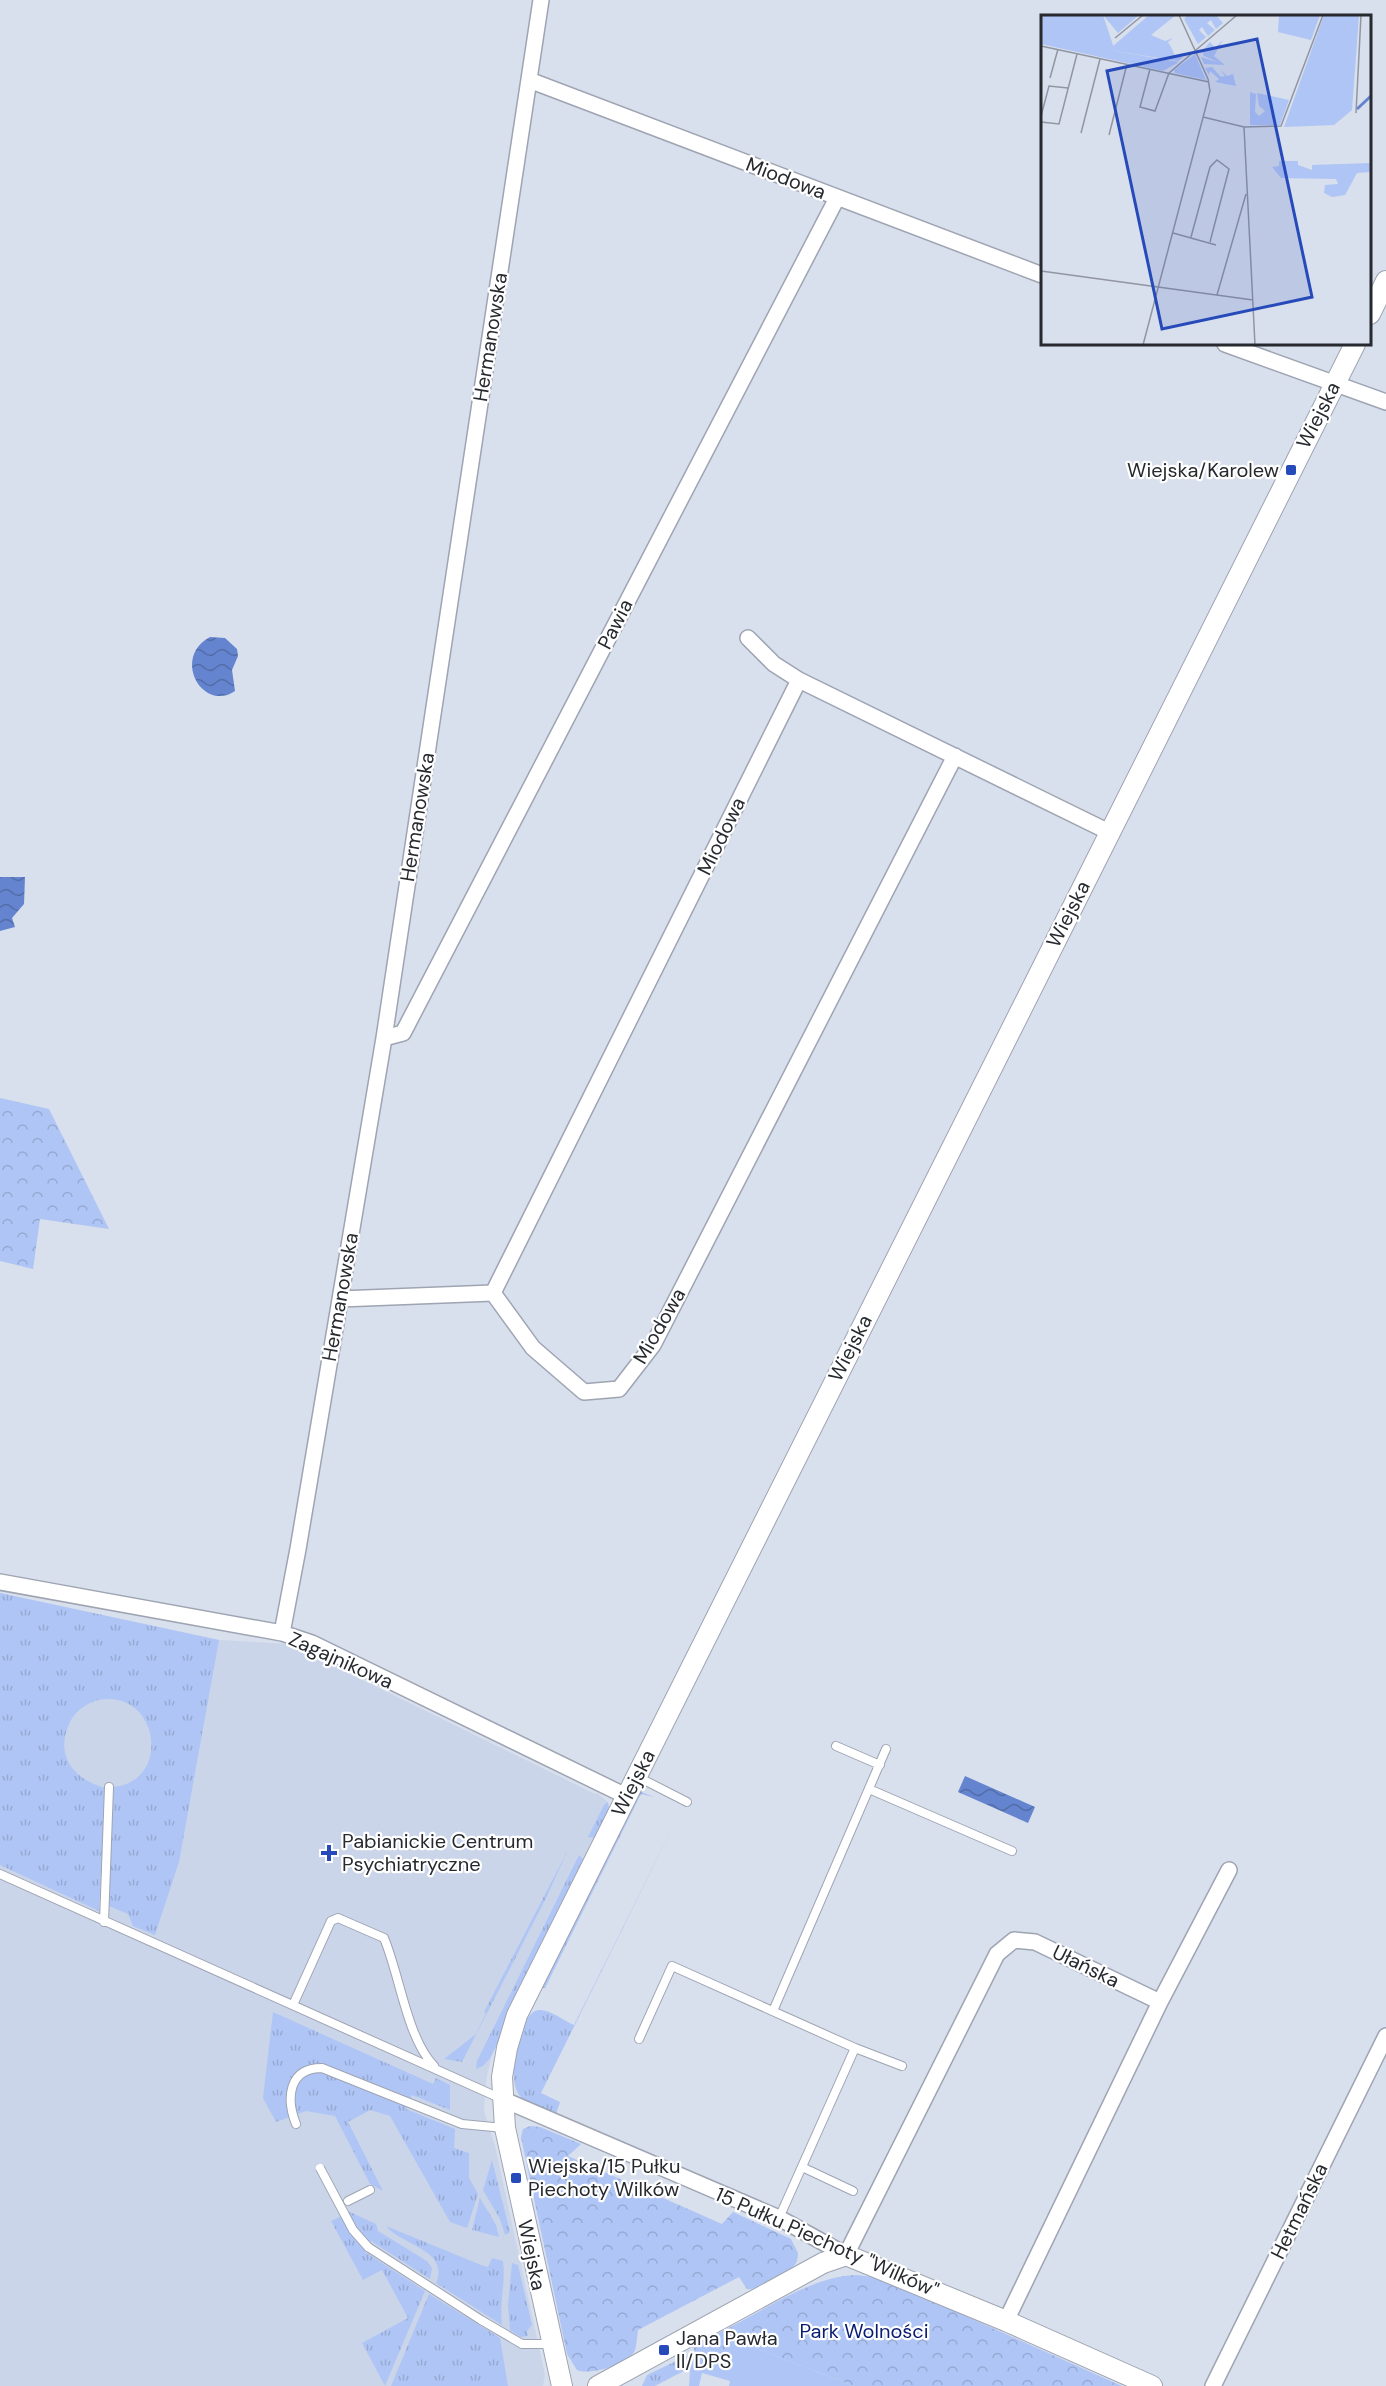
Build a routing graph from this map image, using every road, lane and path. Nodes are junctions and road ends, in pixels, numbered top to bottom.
1 (541, 0) edge
2 (529, 80) junction
3 (837, 198) junction
4 (1041, 275) edge
5 (1386, 281) edge
6 (1371, 312) edge
7 (1228, 345) edge
8 (1354, 345) edge
9 (1334, 384) junction
10 (1386, 402) edge
11 (748, 638) dead end
12 (799, 680) junction
13 (956, 756) junction
14 (1109, 832) junction
15 (384, 1038) junction
16 (493, 1293) junction
17 (340, 1299) junction
18 (0, 1582) edge
19 (282, 1633) junction
20 (836, 1746) dead end
21 (886, 1749) dead end
22 (879, 1764) junction
23 (636, 1776) junction
24 (109, 1787) dead end
25 (869, 1790) junction
26 (626, 1796) junction
27 (687, 1802) dead end
28 (1012, 1851) dead end
29 (1229, 1870) dead end
30 (0, 1874) edge
31 (104, 1922) junction
32 (1160, 2002) junction
33 (293, 2005) junction
34 (772, 2011) junction
35 (1386, 2037) edge
36 (639, 2039) dead end
37 (855, 2048) junction
38 (902, 2066) dead end
39 (438, 2069) junction
40 (502, 2099) junction
41 (296, 2124) dead end
42 (505, 2128) junction
43 (802, 2167) junction
44 (320, 2168) dead end
45 (370, 2190) dead end
46 (853, 2191) dead end
47 (348, 2201) dead end
48 (779, 2218) junction
49 (846, 2255) junction
50 (1006, 2321) junction
51 (552, 2344) junction
52 (562, 2386) edge
53 (598, 2386) edge
54 (1152, 2386) edge
55 (1213, 2386) edge

1 - 2 street, Hermanowska
2 - 3 street, Miodowa
2 - 15 street, Hermanowska
3 - 4 street, Miodowa
3 - 15 street, Pawia
5 - 6 street
7 - 9 street
8 - 9 street, Wiejska
9 - 10 street
9 - 14 street, Wiejska
11 - 12 street
12 - 13 street
12 - 16 street, Miodowa
13 - 14 street
13 - 16 street, Miodowa
14 - 23 street, Wiejska
15 - 17 street, Hermanowska
16 - 17 street
17 - 19 street, Hermanowska
18 - 19 street, Zagajnikowa
19 - 26 street, Zagajnikowa
20 - 22 lane
21 - 22 lane
22 - 25 lane
23 - 26 street, Wiejska
23 - 27 lane
24 - 31 lane
25 - 28 lane
25 - 34 lane
26 - 40 street, Wiejska
29 - 32 street
30 - 31 lane
31 - 33 lane
32 - 49 street, Ułańska
32 - 50 street
33 - 39 lane
33 - 39 lane
34 - 36 lane
34 - 37 lane
35 - 55 street, Hetmańska
37 - 38 lane
37 - 43 lane
39 - 40 lane
40 - 42 street, Wiejska
40 - 48 street, 15 Pułku Piechoty "Wilków"
41 - 42 lane
42 - 51 street, Wiejska
43 - 46 lane
43 - 48 lane
44 - 51 lane, bridge
45 - 47 lane
48 - 49 street, 15 Pułku Piechoty "Wilków"
49 - 50 street, 15 Pułku Piechoty "Wilków"
49 - 53 street
50 - 54 street, 15 Pułku Piechoty "Wilków"
51 - 52 street, Wiejska

